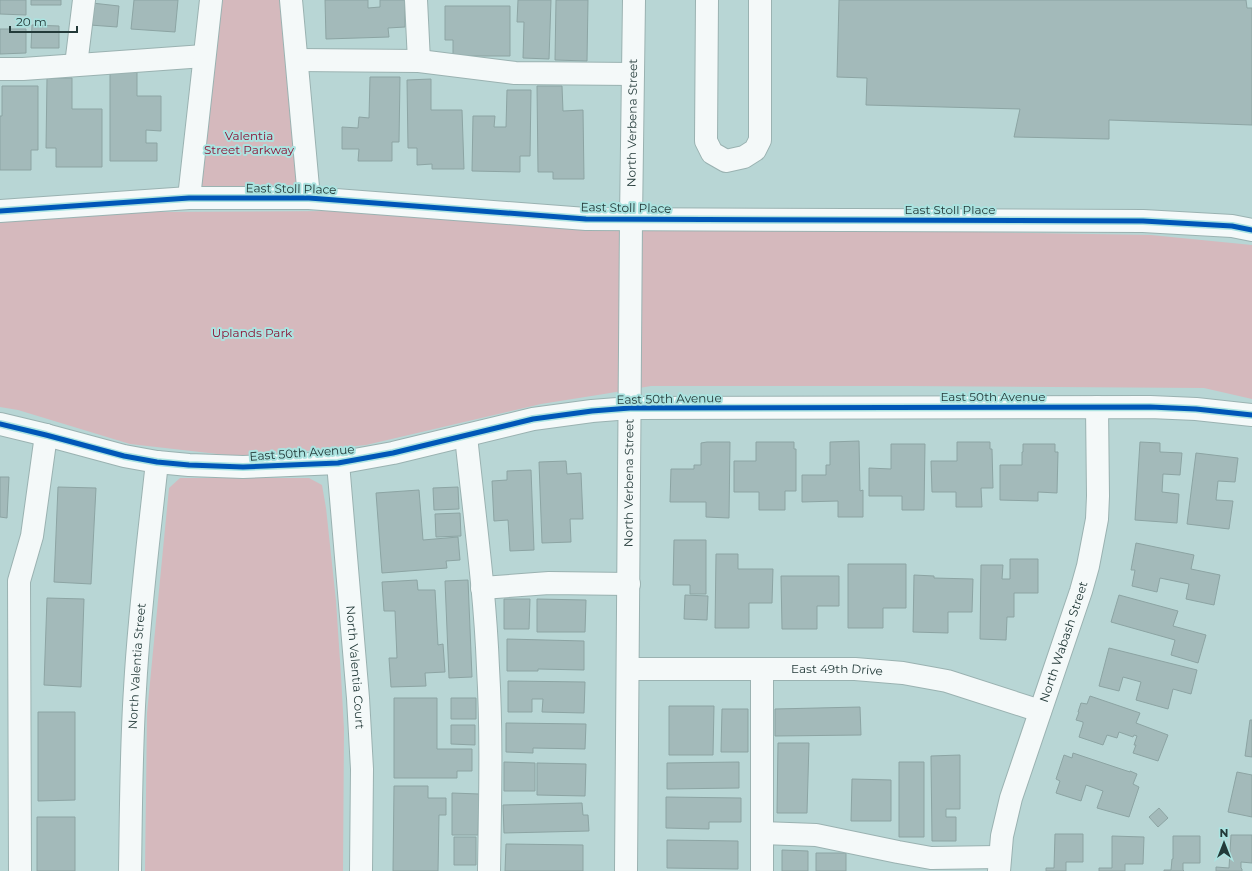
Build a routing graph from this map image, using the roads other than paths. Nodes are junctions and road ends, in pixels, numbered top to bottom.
1 (84, 0) edge
2 (211, 0) edge
3 (291, 0) edge
4 (416, 0) edge
5 (634, 0) edge
6 (707, 0) edge
7 (760, 0) edge
8 (204, 56) junction
9 (297, 60) junction
10 (418, 61) junction
11 (76, 66) junction
12 (0, 70) edge
13 (633, 74) junction
14 (188, 198) junction
15 (309, 198) junction
16 (0, 211) edge
17 (631, 219) junction
18 (1252, 230) edge
19 (1097, 407) junction
20 (630, 408) junction
21 (1252, 415) edge
22 (0, 424) edge
23 (46, 435) junction
24 (466, 436) junction
25 (157, 462) junction
26 (338, 463) junction
27 (10, 581) edge
28 (628, 584) junction
29 (482, 588) junction
30 (628, 669) junction
31 (762, 669) junction
32 (1040, 711) junction
33 (762, 833) junction
34 (999, 864) edge
35 (20, 871) edge
36 (130, 871) edge
37 (361, 871) edge
38 (489, 871) edge
39 (626, 871) edge
40 (762, 871) edge

1 - 11 street
2 - 8 street
3 - 9 street
4 - 10 street
5 - 13 street, North Verbena Street
6 - 7 street
8 - 11 street
8 - 14 street
9 - 10 street
9 - 15 street
10 - 13 street
11 - 12 street
13 - 17 street, North Verbena Street
14 - 15 street, East Stoll Place
14 - 16 street, East Stoll Place
15 - 17 street, East Stoll Place
17 - 18 street, East Stoll Place
17 - 20 street, North Verbena Street
19 - 20 street, East 50th Avenue
19 - 21 street, East 50th Avenue
19 - 32 street, North Wabash Street
20 - 24 street, East 50th Avenue
20 - 28 street, North Verbena Street
22 - 23 street, East 50th Avenue
23 - 25 street, East 50th Avenue
23 - 27 street
24 - 26 street, East 50th Avenue
24 - 29 street
25 - 26 street, East 50th Avenue
25 - 36 street, North Valentia Street
26 - 37 street, North Valentia Court
27 - 35 street
28 - 29 street
28 - 30 street, North Verbena Street
29 - 38 street
30 - 31 street, East 49th Drive
30 - 39 street, North Verbena Street
31 - 32 street, East 49th Drive
31 - 33 street
32 - 34 street, North Wabash Street
33 - 34 street
33 - 40 street

